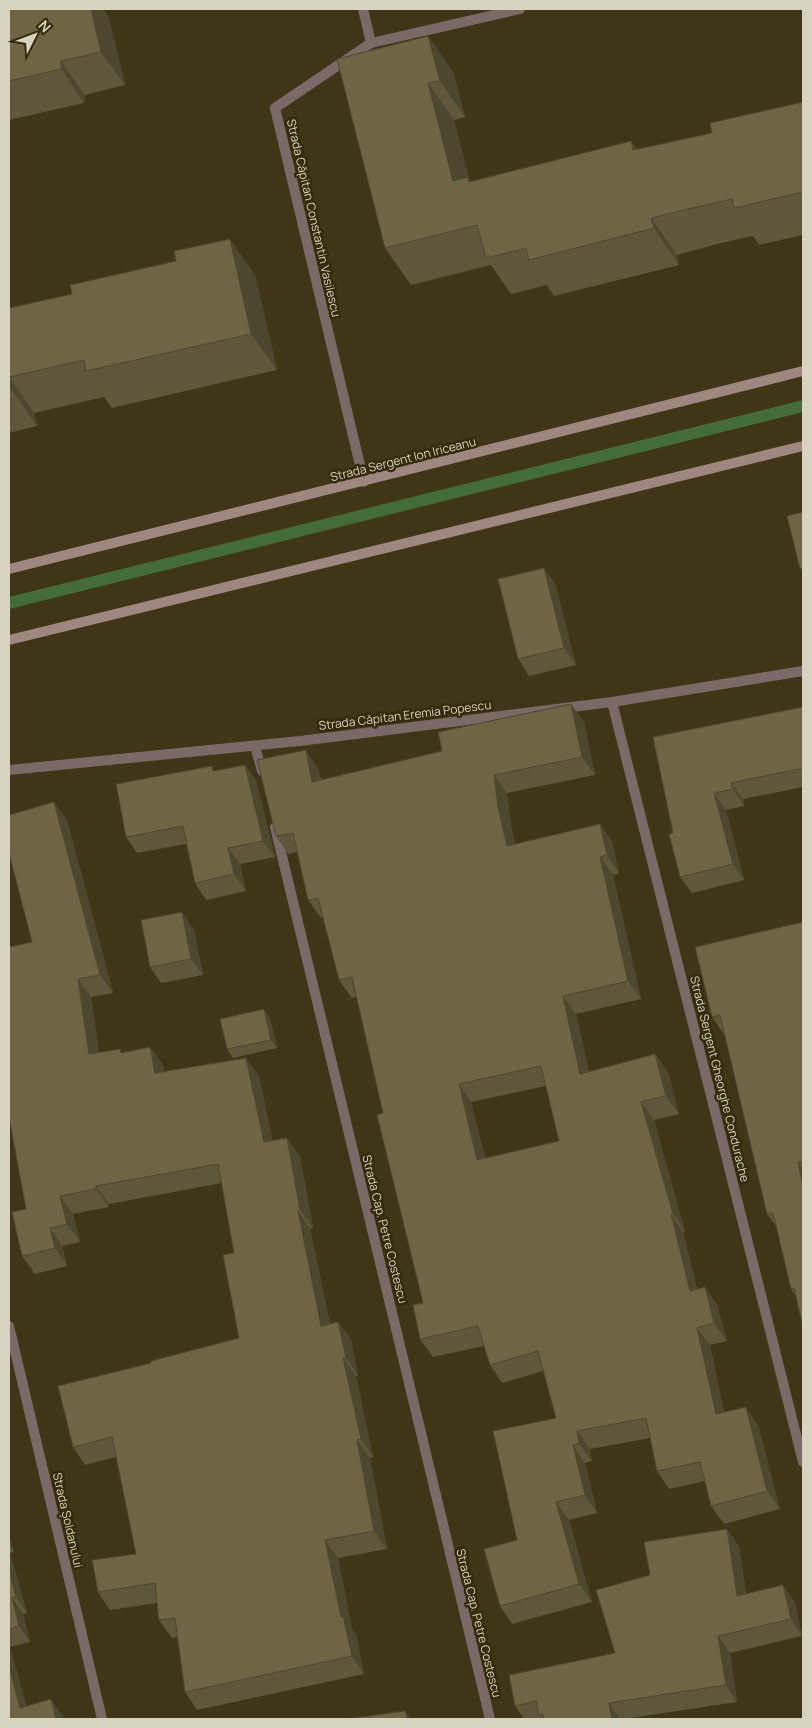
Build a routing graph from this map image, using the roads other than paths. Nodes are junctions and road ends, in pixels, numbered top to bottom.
1 (363, 9) edge
2 (520, 9) edge
3 (371, 44) junction
4 (803, 371) edge
5 (803, 446) edge
6 (364, 482) junction
7 (9, 569) edge
8 (9, 640) edge
9 (803, 671) edge
10 (612, 702) junction
11 (256, 746) junction
12 (9, 770) edge
13 (264, 779) edge
14 (273, 818) edge
15 (9, 1326) edge
16 (803, 1462) edge
17 (102, 1719) edge
18 (490, 1719) edge

1 - 3 street
2 - 3 street
3 - 6 street, Strada Căpitan Constantin Vasilescu
4 - 6 main road, Strada Sergent Ion Iriceanu
5 - 8 main road
6 - 7 main road, Strada Sergent Ion Iriceanu
9 - 10 street, Strada Căpitan Eremia Popescu
10 - 11 street, Strada Căpitan Eremia Popescu
10 - 16 street, Strada Sergent Gheorghe Condurache
11 - 12 street, Strada Căpitan Eremia Popescu
11 - 13 street
14 - 18 street, Strada Cap. Petre Costescu
15 - 17 street, Strada Șoldanului

